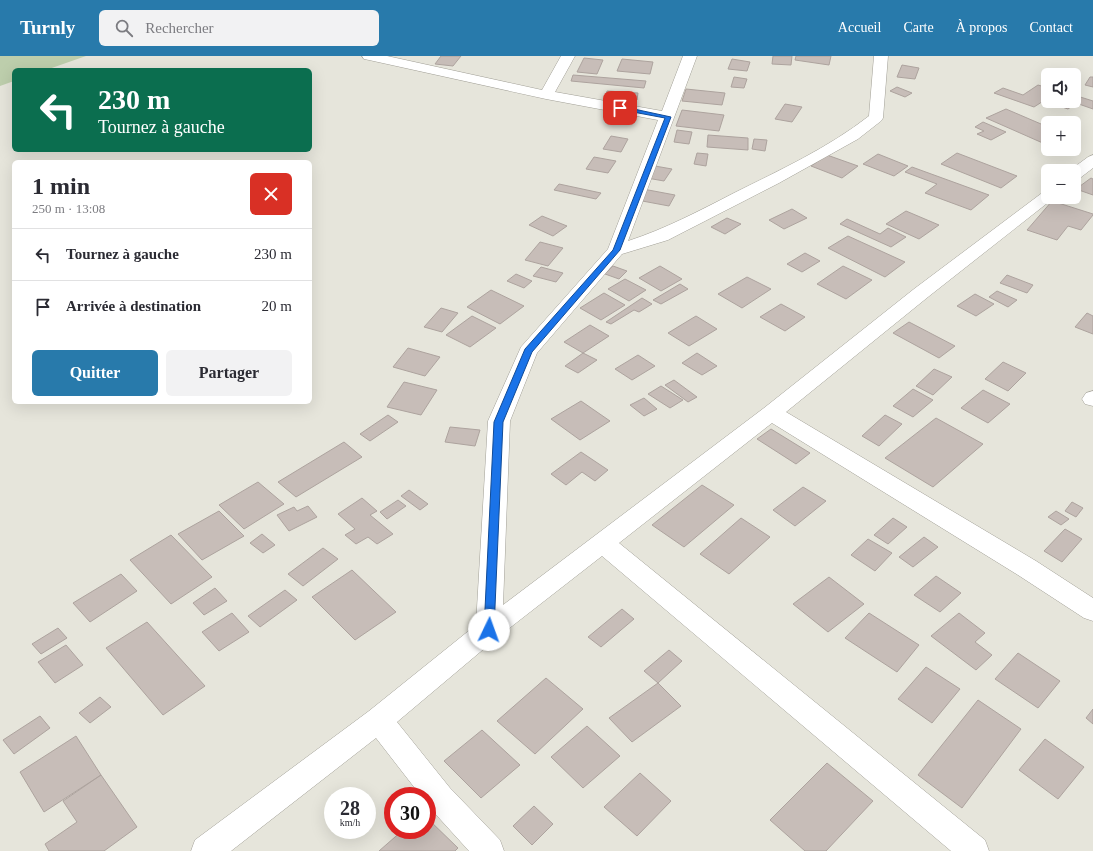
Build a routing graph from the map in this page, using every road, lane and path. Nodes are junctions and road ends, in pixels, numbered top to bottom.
1 (369, 56) edge
2 (568, 56) edge
3 (690, 56) edge
4 (881, 56) edge
5 (546, 95) junction
6 (668, 117) junction
7 (1093, 160) edge
8 (1081, 169) edge
9 (1041, 201) edge
10 (616, 250) junction
11 (771, 413) junction
12 (602, 543) junction
13 (1093, 611) edge
14 (489, 630) junction
15 (379, 720) junction
16 (206, 851) edge
17 (489, 851) edge
18 (974, 851) edge

1 - 5 street
2 - 5 street
3 - 6 street
4 - 10 street
5 - 6 street
6 - 10 street
7 - 8 street
9 - 11 street
10 - 14 street
11 - 12 street
11 - 13 street
12 - 14 street
12 - 18 street
14 - 15 street
15 - 16 street
15 - 17 street

